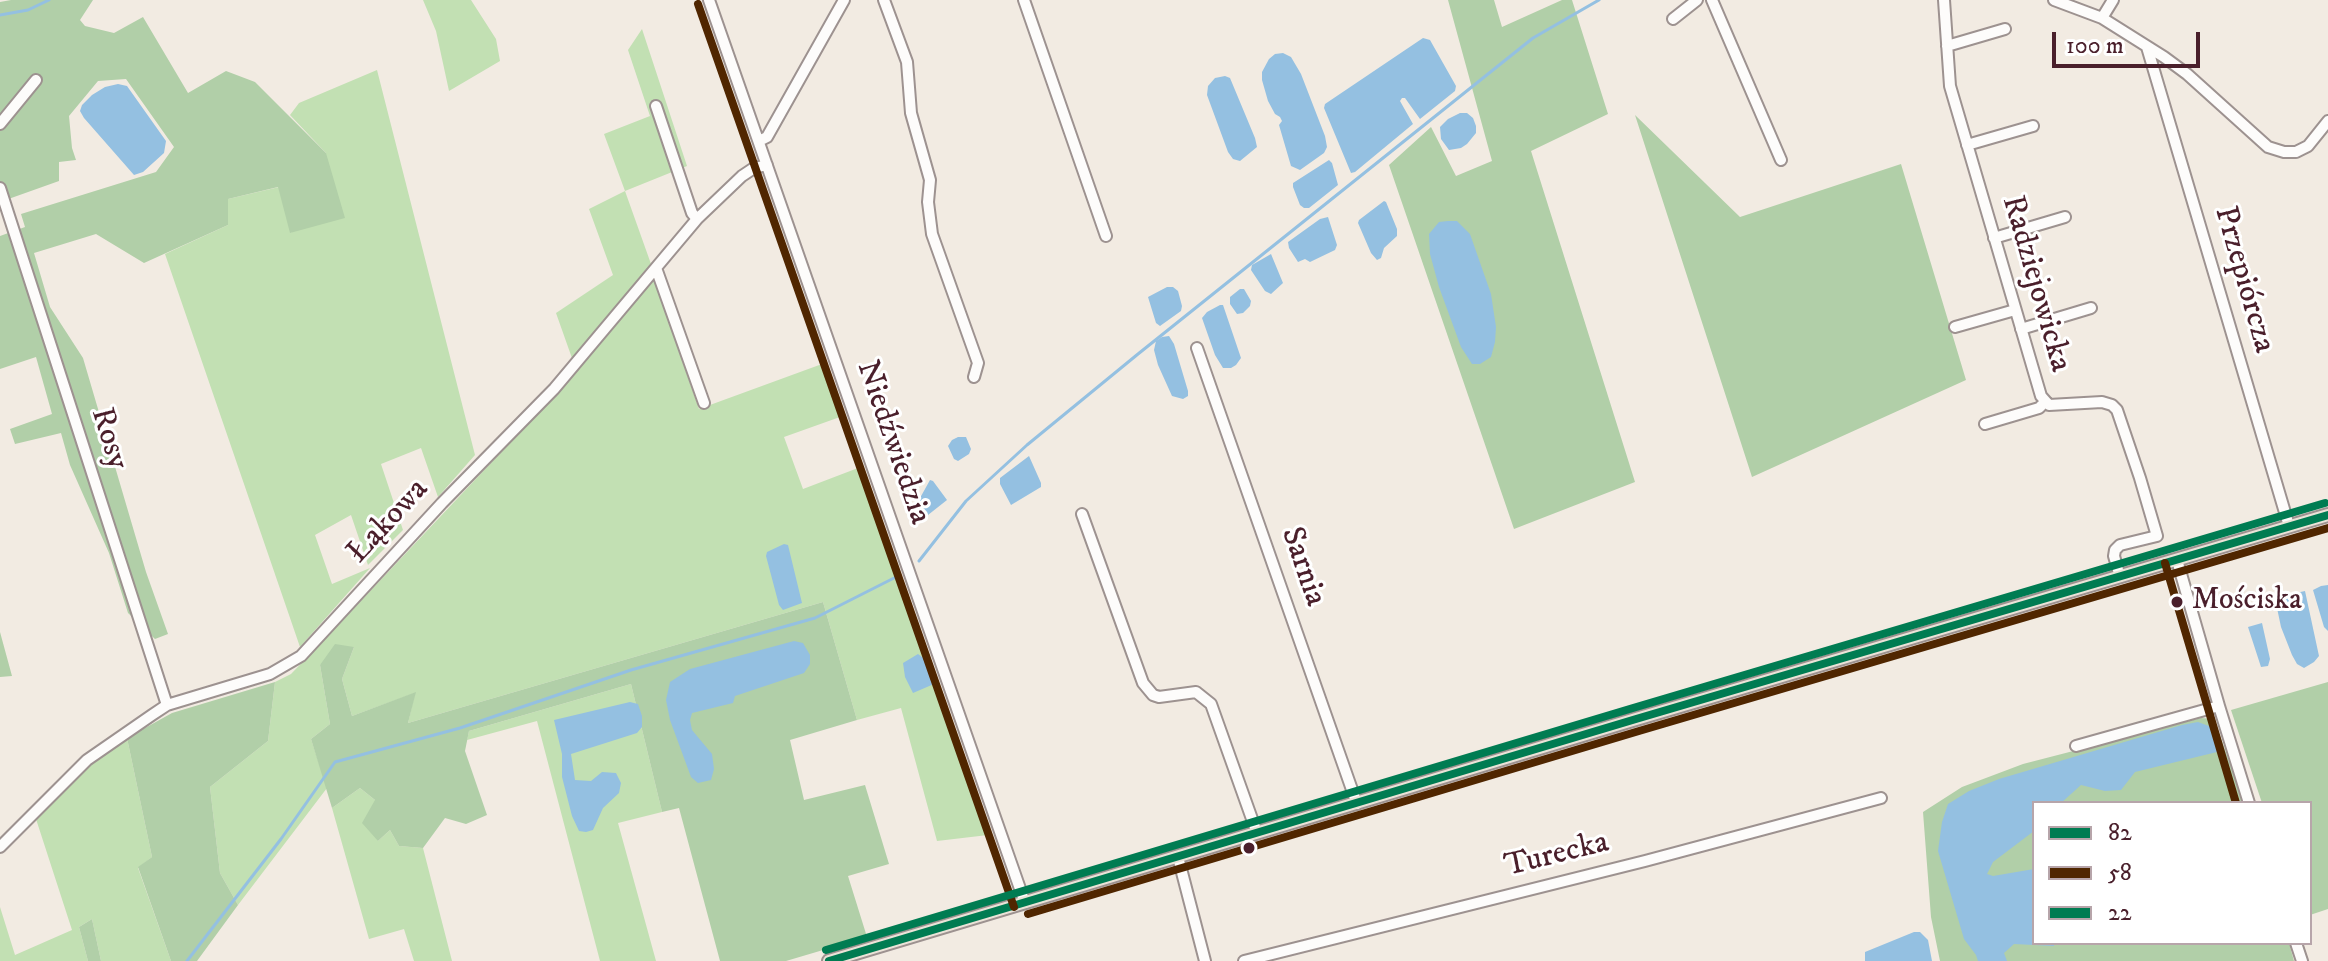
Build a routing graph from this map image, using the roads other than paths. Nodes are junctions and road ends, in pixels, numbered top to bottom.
1 (709, 0) edge
2 (844, 0) edge
3 (884, 0) edge
4 (1024, 0) edge
5 (1697, 0) edge
6 (1712, 0) edge
7 (1944, 0) edge
8 (2054, 0) edge
9 (2113, 0) edge
10 (2102, 18) junction
11 (1673, 19) dead end
12 (2005, 29) dead end
13 (1947, 46) junction
14 (2147, 47) junction
15 (36, 80) dead end
16 (656, 106) dead end
17 (2328, 121) edge
18 (0, 124) edge
19 (2033, 126) dead end
20 (759, 141) junction
21 (1967, 145) junction
22 (1781, 160) dead end
23 (767, 165) junction
24 (0, 188) edge
25 (2065, 217) dead end
26 (697, 219) junction
27 (1106, 236) dead end
28 (1994, 238) junction
29 (656, 268) junction
30 (2091, 308) dead end
31 (2015, 310) junction
32 (1955, 327) dead end
33 (2021, 329) junction
34 (1197, 348) dead end
35 (974, 377) dead end
36 (2045, 402) junction
37 (704, 403) dead end
38 (1985, 424) dead end
39 (1082, 514) dead end
40 (2328, 515) edge
41 (2289, 526) junction
42 (2177, 560) junction
43 (2120, 577) junction
44 (167, 705) junction
45 (2219, 706) junction
46 (2076, 746) dead end
47 (1881, 798) dead end
48 (2248, 801) edge
49 (1357, 804) junction
50 (1257, 833) junction
51 (0, 847) edge
52 (1178, 857) junction
53 (1025, 903) junction
54 (829, 961) edge
55 (1205, 961) edge
56 (1244, 961) edge

1 - 20 street, Niedźwiedzia
2 - 20 street
3 - 35 street
4 - 27 street
5 - 11 street
6 - 22 street
7 - 13 street, Radziejowicka
8 - 10 street
9 - 10 street
10 - 14 street
12 - 13 street
13 - 21 street, Radziejowicka
14 - 17 street
14 - 41 street, Przepiórcza
15 - 18 street
16 - 26 street
19 - 21 street
20 - 23 street, Niedźwiedzia
21 - 28 street, Radziejowicka
23 - 26 street, Łąkowa
23 - 53 street, Niedźwiedzia
24 - 44 street, Rosy
25 - 28 street
26 - 29 street, Łąkowa
28 - 31 street, Radziejowicka
29 - 37 street
29 - 44 street, Łąkowa
30 - 33 street
31 - 32 street
31 - 33 street, Radziejowicka
33 - 36 street, Radziejowicka
34 - 49 street, Sarnia
36 - 38 street
36 - 43 street, Radziejowicka
39 - 50 street
40 - 41 main road
41 - 42 main road
42 - 43 main road
42 - 45 street
43 - 49 main road
44 - 51 street, Łąkowa
45 - 46 street
45 - 48 street
47 - 56 street, Turecka
49 - 50 main road
50 - 52 main road
52 - 53 main road
52 - 55 street
53 - 54 main road

